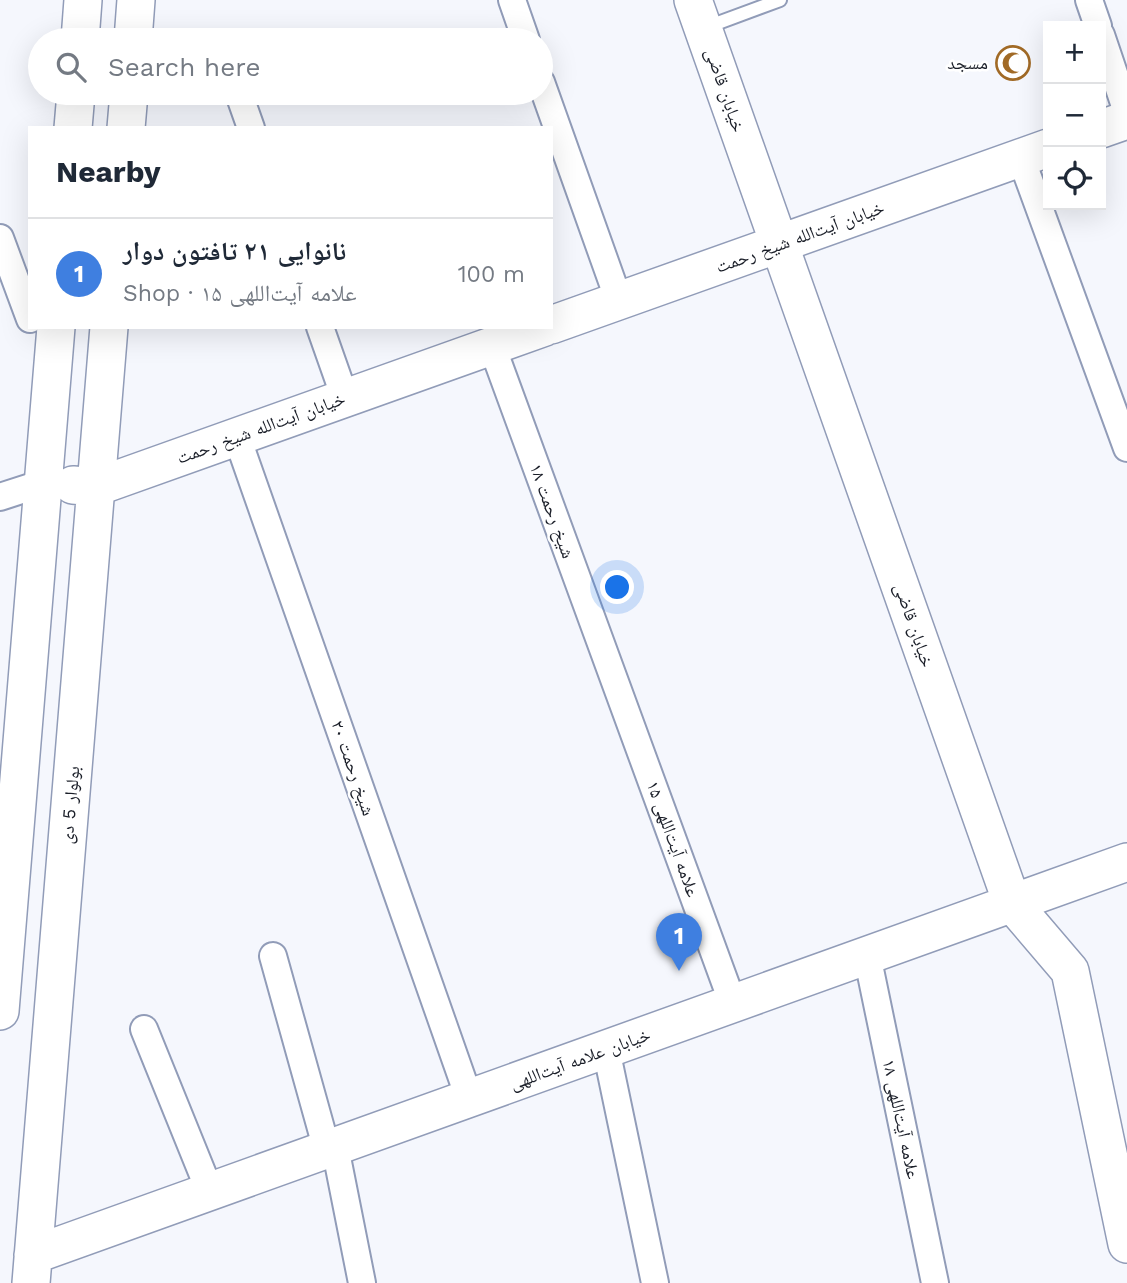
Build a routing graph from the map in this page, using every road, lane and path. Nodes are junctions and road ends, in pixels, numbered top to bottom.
1 (83, 0) edge
2 (136, 0) edge
3 (512, 0) edge
4 (780, 0) edge
5 (1089, 0) edge
6 (698, 14) edge
7 (1096, 21) edge
8 (81, 28) edge
9 (134, 28) edge
10 (522, 28) edge
11 (1106, 50) edge
12 (75, 105) edge
13 (128, 105) edge
14 (243, 105) edge
15 (549, 105) edge
16 (1127, 113) edge
17 (1127, 120) edge
18 (73, 126) edge
19 (126, 126) edge
20 (250, 126) edge
21 (1106, 127) edge
22 (1035, 153) edge
23 (0, 238) edge
24 (779, 244) junction
25 (619, 301) junction
26 (28, 314) edge
27 (553, 324) edge
28 (34, 329) edge
29 (56, 329) edge
30 (109, 329) edge
31 (321, 329) edge
32 (539, 329) edge
33 (492, 346) junction
34 (52, 380) junction
35 (345, 398) junction
36 (237, 437) junction
37 (1127, 448) edge
38 (43, 483) junction
39 (96, 487) junction
40 (0, 497) edge
41 (612, 675) joint
42 (1127, 862) edge
43 (1012, 903) junction
44 (867, 955) junction
45 (273, 956) dead end
46 (733, 1004) junction
47 (0, 1011) edge
48 (144, 1029) dead end
49 (606, 1049) junction
50 (469, 1098) junction
51 (331, 1148) junction
52 (210, 1192) junction
53 (1127, 1244) edge
54 (32, 1269) edge
55 (362, 1283) edge
56 (655, 1283) edge
57 (936, 1283) edge

1 - 8 street
2 - 9 street
3 - 10 street
4 - 6 lane
5 - 7 street
6 - 24 street, خیابان قاضی
11 - 16 street
12 - 18 street
13 - 19 street
14 - 20 street
15 - 25 street
17 - 21 street
22 - 24 street, خیابان آیت‌الله شیخ رحمت
22 - 37 street
23 - 26 street
24 - 25 street, خیابان آیت‌الله شیخ رحمت
24 - 43 street, خیابان قاضی
25 - 27 street, خیابان آیت‌الله شیخ رحمت
28 - 34 street
29 - 34 street
30 - 39 street, بولوار 5 دی
31 - 35 street
32 - 33 street, خیابان آیت‌الله شیخ رحمت
33 - 35 street, خیابان آیت‌الله شیخ رحمت
33 - 41 street, شیخ رحمت ۱۸
34 - 38 street
35 - 36 street, خیابان آیت‌الله شیخ رحمت
36 - 39 street, خیابان آیت‌الله شیخ رحمت
36 - 50 street, شیخ رحمت ۲۰
38 - 39 street
38 - 40 street
38 - 47 street
39 - 54 street, بولوار 5 دی
41 - 46 street, علامه آیت‌اللهی ۱۵
42 - 43 street, خیابان علامه آیت‌اللهی
43 - 44 street, خیابان علامه آیت‌اللهی
43 - 53 street, خیابان قاضی
44 - 46 street, خیابان علامه آیت‌اللهی
44 - 57 street, علامه آیت‌اللهی ۱۸
45 - 51 street
46 - 49 street, خیابان علامه آیت‌اللهی
48 - 52 street
49 - 50 street, خیابان علامه آیت‌اللهی
49 - 56 street
50 - 51 street, خیابان علامه آیت‌اللهی
51 - 52 street, خیابان علامه آیت‌اللهی
51 - 55 street
52 - 54 street, خیابان علامه آیت‌اللهی

